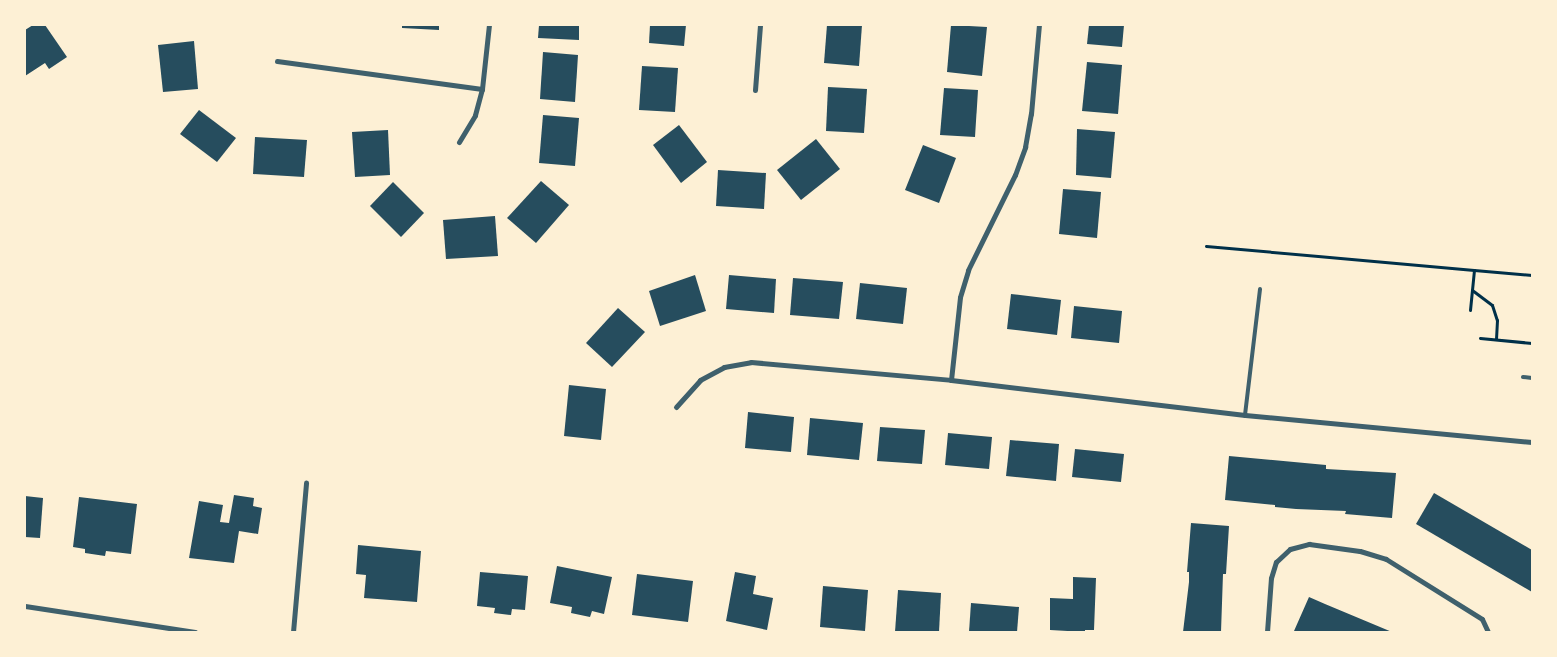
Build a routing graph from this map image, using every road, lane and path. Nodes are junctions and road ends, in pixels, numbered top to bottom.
1 (489, 25) edge
2 (760, 25) edge
3 (1039, 25) edge
4 (277, 61) dead end
5 (482, 89) junction
6 (755, 90) dead end
7 (459, 142) dead end
8 (1206, 246) dead end
9 (1474, 270) junction
10 (1532, 275) edge
11 (1260, 289) dead end
12 (1472, 290) junction
13 (1470, 310) dead end
14 (1480, 338) dead end
15 (1496, 340) junction
16 (1532, 343) edge
17 (1523, 378) dead end
18 (1532, 378) edge
19 (951, 380) junction
20 (676, 407) dead end
21 (1245, 415) junction
22 (1532, 442) edge
23 (306, 482) dead end
24 (25, 606) edge
25 (195, 632) edge
26 (293, 632) edge
27 (1267, 632) edge
28 (1488, 632) edge

1 - 5 street
2 - 6 street
3 - 19 street
4 - 5 street
5 - 7 street
8 - 9 path
9 - 10 path
9 - 12 path
11 - 21 lane
12 - 13 path
12 - 15 path
14 - 15 path
15 - 16 path
17 - 18 lane
19 - 20 street
19 - 21 street
21 - 22 street
23 - 26 street
24 - 25 street
27 - 28 street

